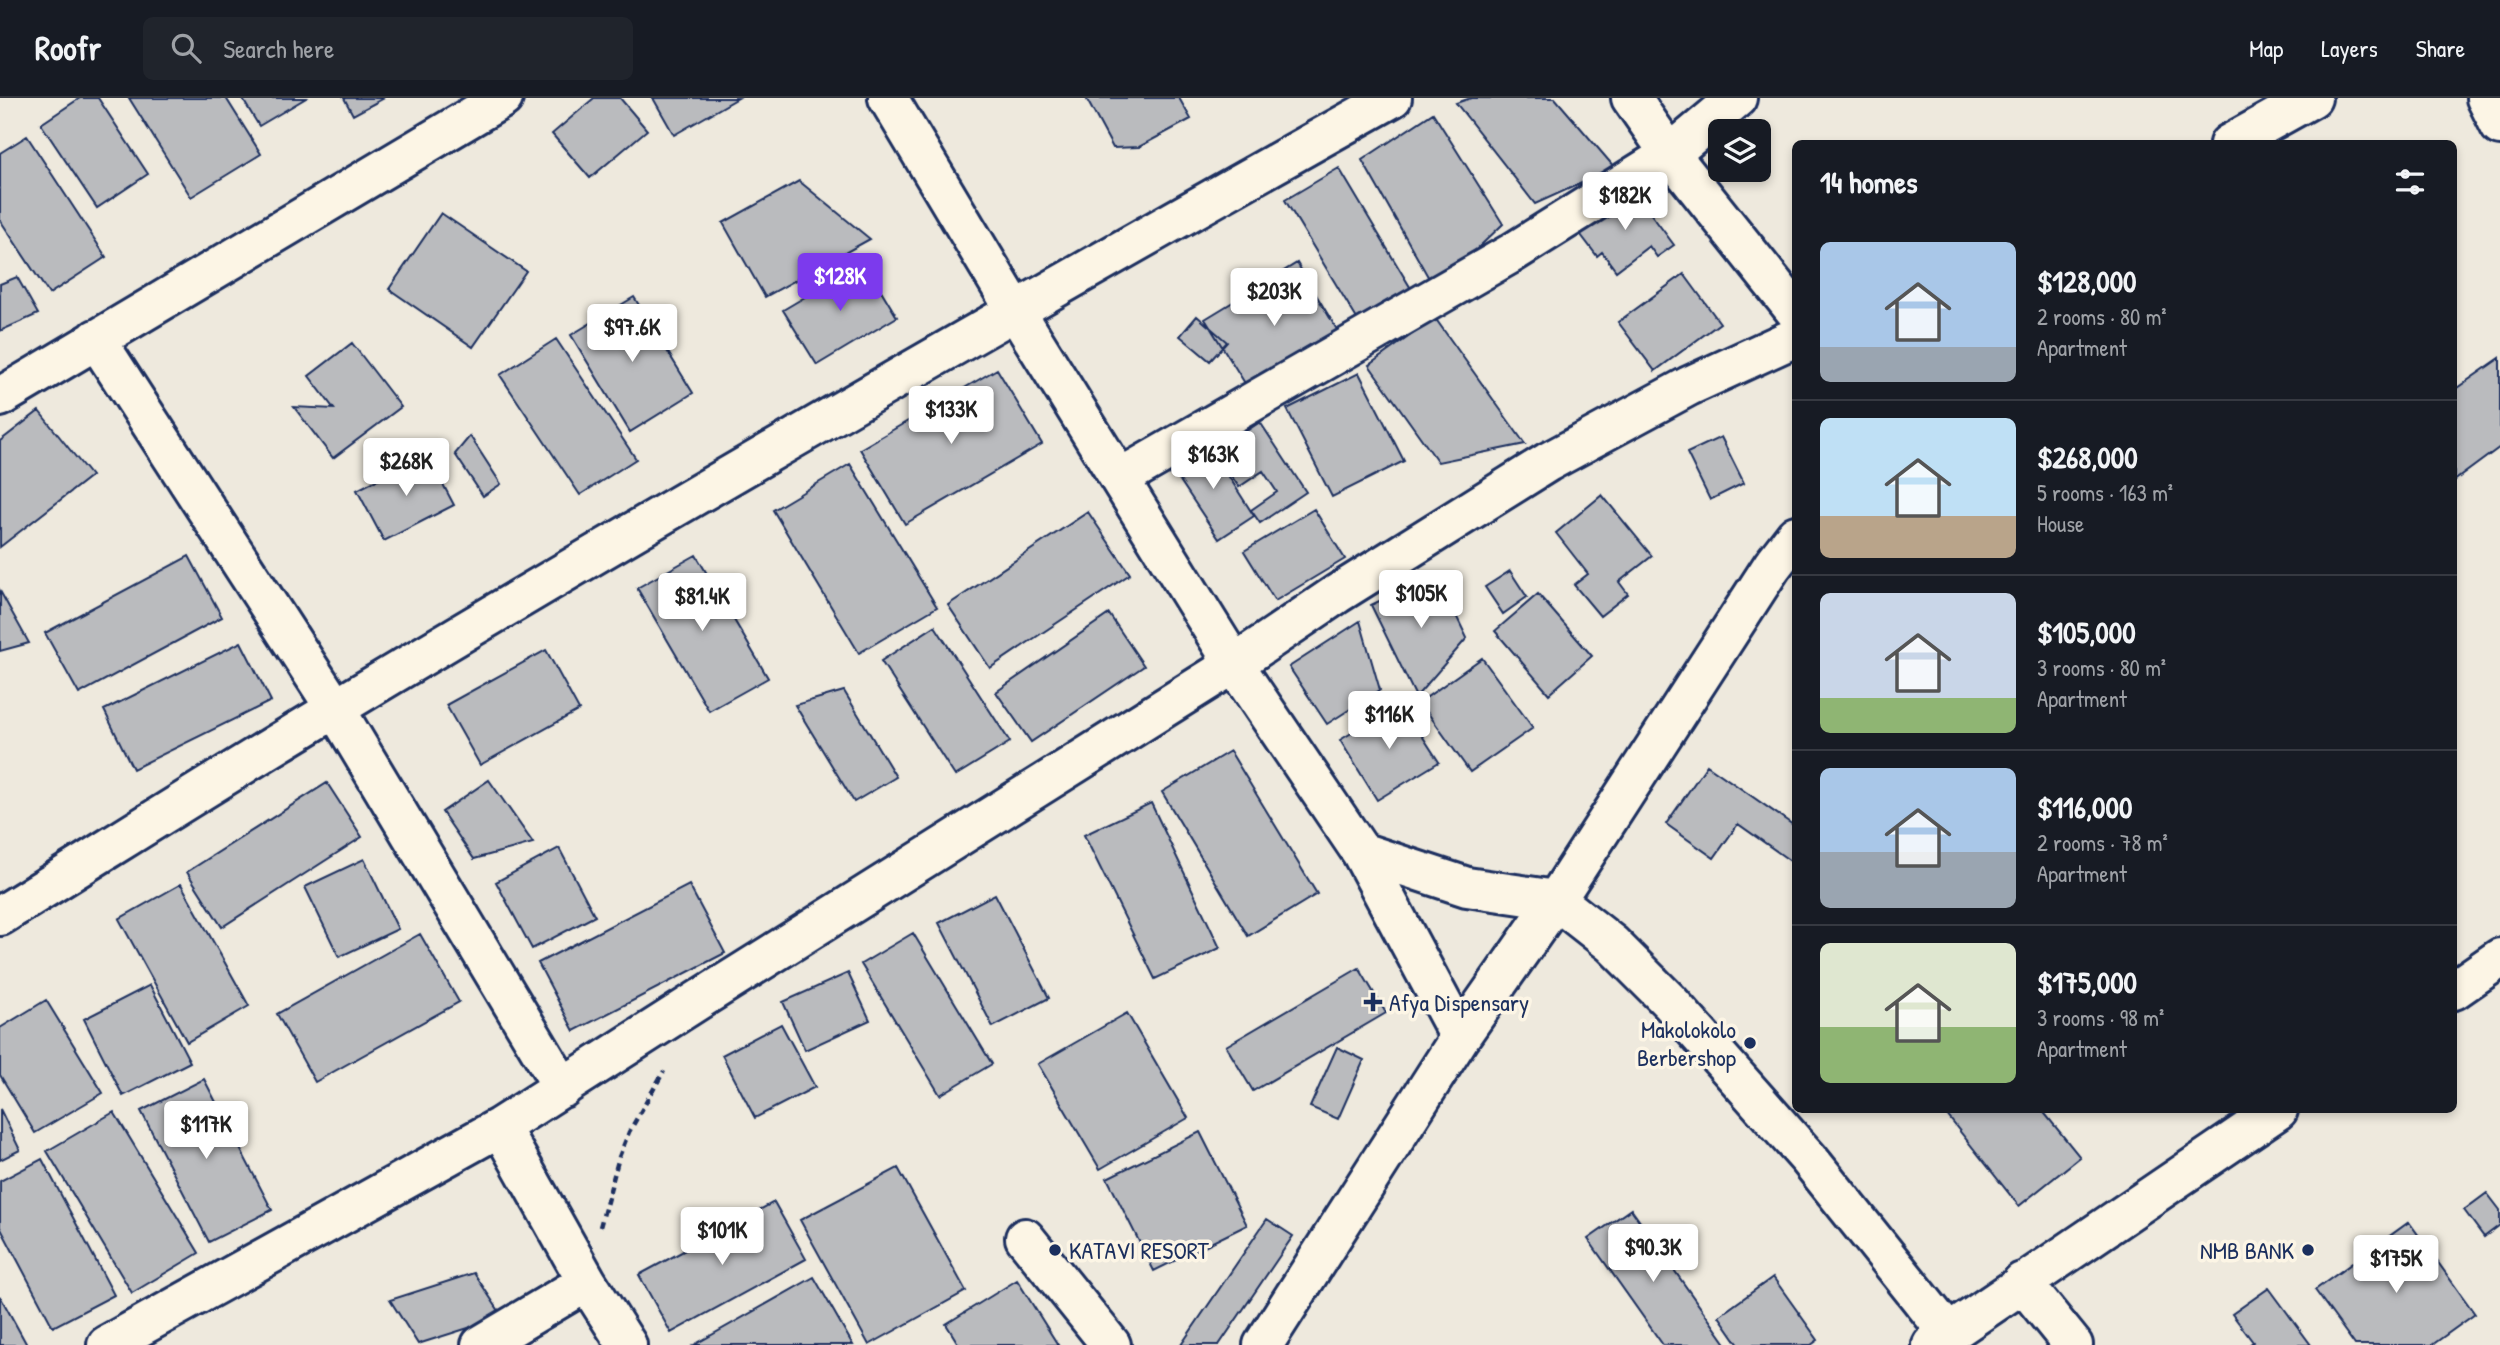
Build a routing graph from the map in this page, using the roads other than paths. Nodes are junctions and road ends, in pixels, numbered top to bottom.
1 (503, 98) edge
2 (888, 98) edge
3 (1392, 98) edge
4 (1631, 98) edge
5 (1737, 98) edge
6 (2312, 98) edge
7 (2486, 98) edge
8 (2500, 125) edge
9 (2236, 140) edge
10 (1670, 154) junction
11 (1792, 307) edge
12 (1014, 310) junction
13 (96, 339) junction
14 (1792, 339) edge
15 (0, 397) edge
16 (1120, 478) junction
17 (1792, 540) edge
18 (1234, 664) junction
19 (335, 708) junction
20 (1361, 852) junction
21 (1556, 900) junction
22 (0, 916) edge
23 (2500, 958) edge
24 (2457, 988) edge
25 (1460, 1037) junction
26 (563, 1088) junction
27 (2274, 1113) edge
28 (500, 1127) junction
29 (1025, 1238) dead end
30 (587, 1282) junction
31 (2022, 1283) junction
32 (1940, 1339) edge
33 (107, 1345) edge
34 (481, 1345) edge
35 (627, 1345) edge
36 (1111, 1345) edge
37 (1264, 1345) edge
38 (2073, 1345) edge

1 - 13 street
2 - 12 street
3 - 12 street
4 - 10 street
5 - 10 street
6 - 9 street
7 - 8 street
10 - 11 street
10 - 16 street
12 - 16 street
12 - 19 street
13 - 15 street
13 - 19 street
14 - 18 street
16 - 18 street
17 - 21 street
18 - 20 street
18 - 26 street
19 - 22 street
19 - 26 street
20 - 21 street
20 - 25 street
21 - 25 street
21 - 32 street
23 - 24 street
25 - 37 street
26 - 28 street
27 - 31 street
28 - 30 street
28 - 33 street
29 - 36 street
30 - 34 street
30 - 35 street
31 - 32 street
31 - 38 street

